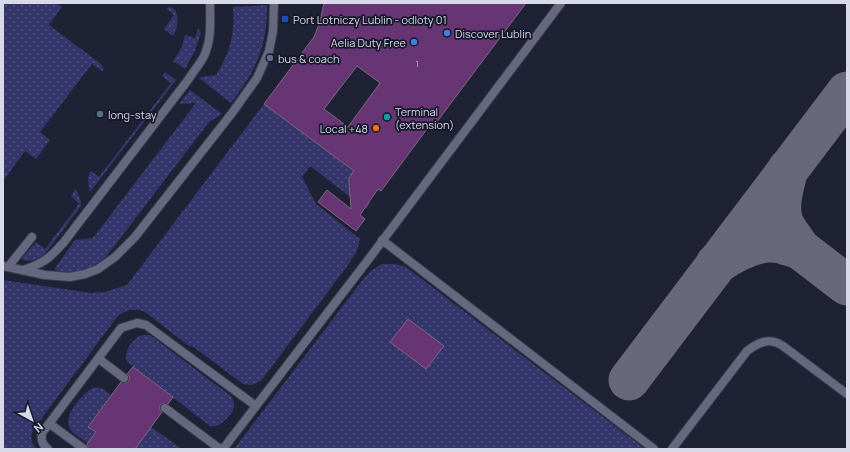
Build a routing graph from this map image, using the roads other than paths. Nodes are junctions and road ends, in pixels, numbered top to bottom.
1 (210, 3) edge
2 (274, 3) edge
3 (561, 3) edge
4 (32, 236) dead end
5 (382, 240) junction
6 (6, 266) edge
7 (23, 270) junction
8 (99, 359) junction
9 (124, 378) dead end
10 (847, 394) edge
11 (256, 406) junction
12 (165, 408) dead end
13 (50, 424) junction
14 (48, 449) edge
15 (84, 449) edge
16 (220, 449) edge
17 (223, 449) edge
18 (654, 449) edge
19 (672, 449) edge

1 - 7 lane
2 - 7 lane
3 - 5 lane
4 - 6 lane
5 - 11 lane
5 - 18 lane
6 - 7 lane
8 - 9 lane
8 - 11 lane
8 - 13 lane
10 - 19 lane
11 - 17 lane
12 - 16 lane
13 - 14 lane
13 - 15 lane

